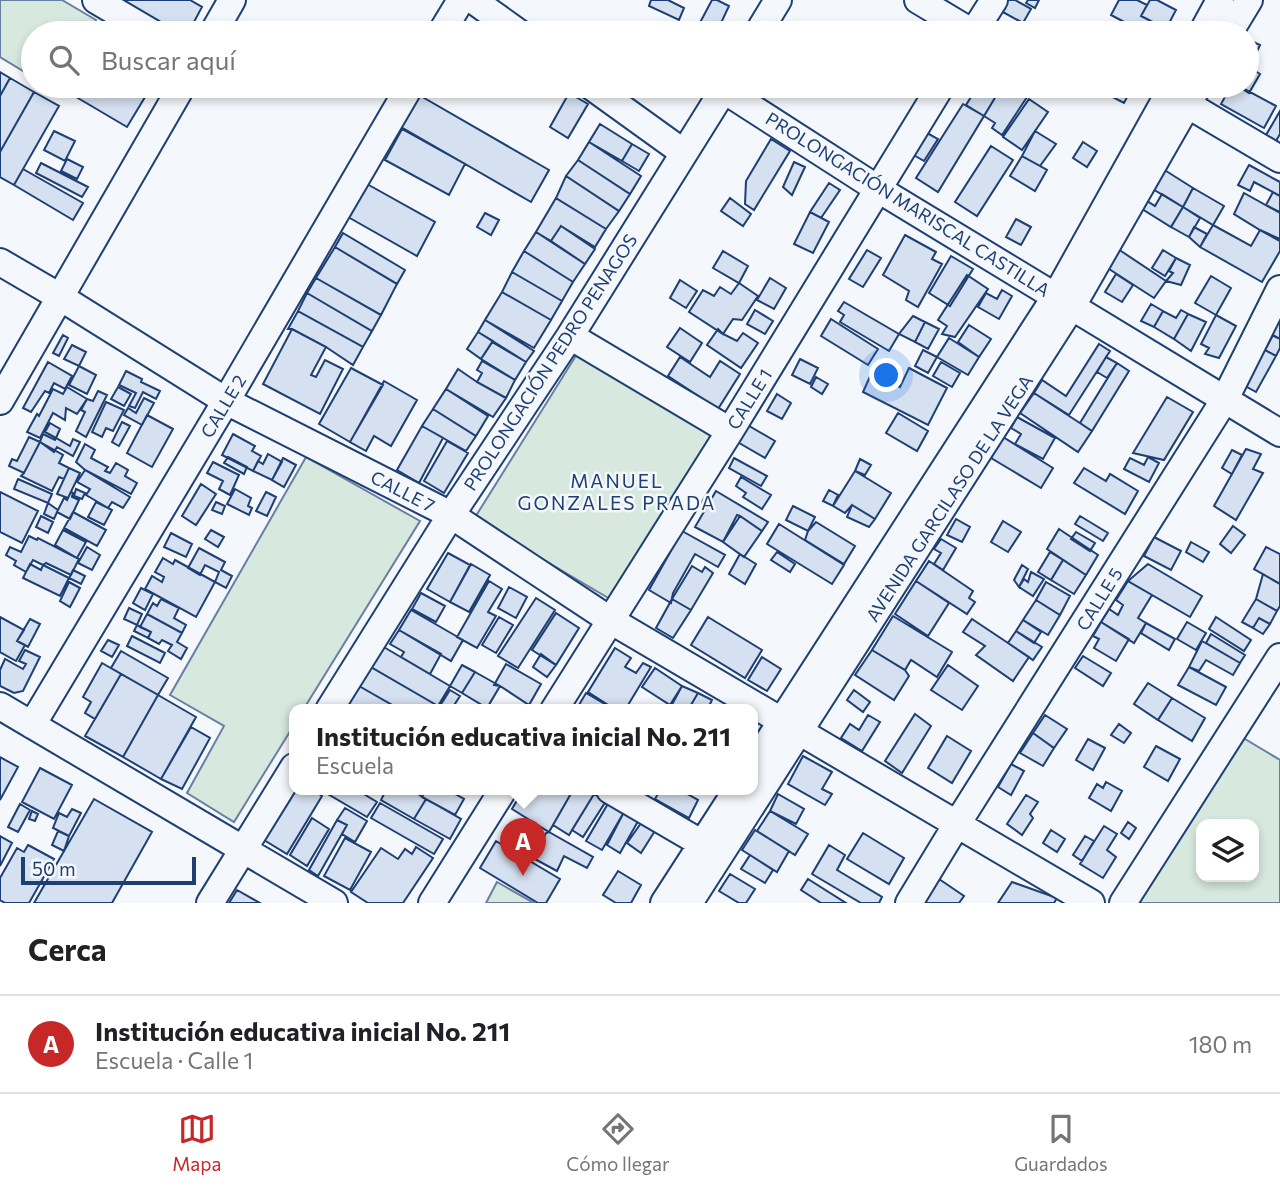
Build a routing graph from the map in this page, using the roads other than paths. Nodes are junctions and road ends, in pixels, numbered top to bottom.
1 (96, 0) edge
2 (232, 0) edge
3 (461, 0) edge
4 (473, 0) edge
5 (778, 0) edge
6 (918, 0) edge
7 (994, 0) edge
8 (1220, 0) edge
9 (1248, 0) edge
10 (132, 21) edge
11 (220, 21) edge
12 (448, 21) edge
13 (502, 21) edge
14 (765, 21) edge
15 (953, 21) edge
16 (981, 21) edge
17 (1209, 21) edge
18 (1236, 21) edge
19 (175, 98) edge
20 (403, 98) edge
21 (608, 98) edge
22 (719, 98) edge
23 (740, 98) edge
24 (934, 98) edge
25 (1178, 98) edge
26 (1190, 98) edge
27 (684, 153) junction
28 (1280, 159) edge
29 (878, 189) junction
30 (0, 262) edge
31 (1280, 289) edge
32 (60, 297) junction
33 (1064, 301) junction
34 (570, 336) junction
35 (1225, 399) junction
36 (0, 401) edge
37 (226, 401) junction
38 (730, 431) junction
39 (1280, 433) edge
40 (451, 514) junction
41 (610, 621) junction
42 (1280, 657) edge
43 (333, 704) edge
44 (558, 704) edge
45 (751, 704) edge
46 (0, 706) edge
47 (758, 708) edge
48 (33, 725) junction
49 (790, 727) junction
50 (758, 761) edge
51 (289, 775) edge
52 (758, 776) edge
53 (500, 795) edge
54 (619, 795) edge
55 (735, 795) edge
56 (746, 795) edge
57 (957, 824) junction
58 (243, 849) junction
59 (711, 849) junction
60 (210, 903) edge
61 (334, 903) edge
62 (432, 903) edge
63 (664, 903) edge
64 (689, 903) edge
65 (909, 903) edge
66 (1091, 903) edge
67 (1123, 903) edge

1 - 10 street
2 - 11 street
3 - 12 street
4 - 13 street
5 - 14 street
6 - 15 street
7 - 16 street
8 - 17 street
9 - 18 street
19 - 32 street
20 - 37 street, CALLE 2
21 - 27 street
22 - 27 street, PROLONGACIÓN PEDRO PENAGOS
23 - 29 street, PROLONGACIÓN MARISCAL CASTILLA
24 - 29 street, CALLE 1
25 - 33 street, AVENIDA GARCILASO DE LA VEGA
26 - 28 street
27 - 34 street, PROLONGACIÓN PEDRO PENAGOS
29 - 33 street, PROLONGACIÓN MARISCAL CASTILLA
29 - 38 street, CALLE 1
30 - 32 street, CALLE 7
31 - 35 street, CALLE 5
32 - 36 street
32 - 37 street, CALLE 7
33 - 35 street, PROLONGACIÓN MARISCAL CASTILLA
33 - 49 street, AVENIDA GARCILASO DE LA VEGA
34 - 38 street
34 - 40 street, PROLONGACIÓN PEDRO PENAGOS
35 - 39 street, PROLONGACIÓN MARISCAL CASTILLA
35 - 57 street, CALLE 5
37 - 40 street, CALLE 7
37 - 48 street, CALLE 2
38 - 41 street, CALLE 1
40 - 41 street, CALLE 7
40 - 43 street, PROLONGACIÓN PEDRO PENAGOS
41 - 44 street, CALLE 1
41 - 45 street, CALLE 7
42 - 67 street
46 - 48 street
47 - 49 street, CALLE 7
48 - 58 street
49 - 50 street, AVENIDA GARCILASO DE LA VEGA
49 - 52 street, AVENIDA GARCILASO DE LA VEGA
49 - 57 street, CALLE 7
51 - 58 street
53 - 62 street
54 - 59 street
55 - 59 street, AVENIDA GARCILASO DE LA VEGA
56 - 59 street, AVENIDA GARCILASO DE LA VEGA
57 - 65 street, CALLE 5
57 - 66 street, CALLE 7
58 - 60 street
58 - 61 street
59 - 63 street, AVENIDA GARCILASO DE LA VEGA
59 - 64 street, AVENIDA GARCILASO DE LA VEGA

